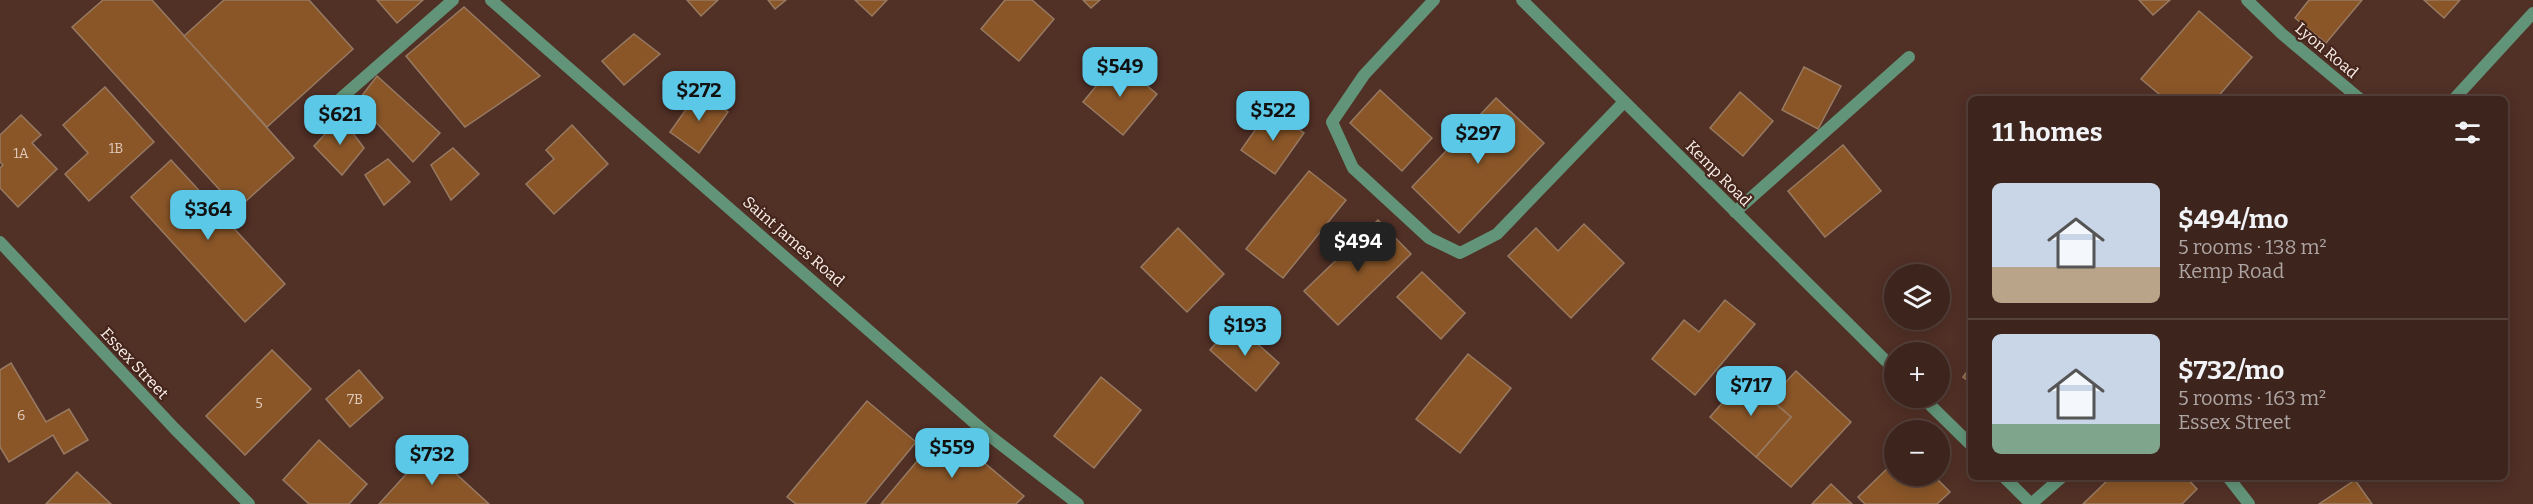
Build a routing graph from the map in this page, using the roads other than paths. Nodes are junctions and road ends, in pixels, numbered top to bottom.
1 (453, 0) edge
2 (490, 0) edge
3 (1434, 0) edge
4 (1522, 0) edge
5 (2247, 0) edge
6 (2533, 13) edge
7 (1909, 57) dead end
8 (2356, 96) edge
9 (2457, 96) edge
10 (1624, 102) junction
11 (316, 120) dead end
12 (1735, 212) junction
13 (0, 242) edge
14 (1884, 359) edge
15 (1933, 408) edge
16 (1968, 442) edge
17 (2007, 480) edge
18 (2059, 480) edge
19 (2230, 480) edge
20 (249, 504) edge
21 (1078, 504) edge
22 (2031, 504) edge
23 (2248, 504) edge

1 - 11 street
2 - 21 street, Saint James Road
3 - 10 street
4 - 10 street, Kemp Road
5 - 8 street, Lyon Road
6 - 9 street
7 - 12 street
10 - 12 street, Kemp Road
12 - 14 street, Kemp Road
13 - 20 street, Essex Street
15 - 16 street
17 - 22 street
18 - 22 street
19 - 23 street

